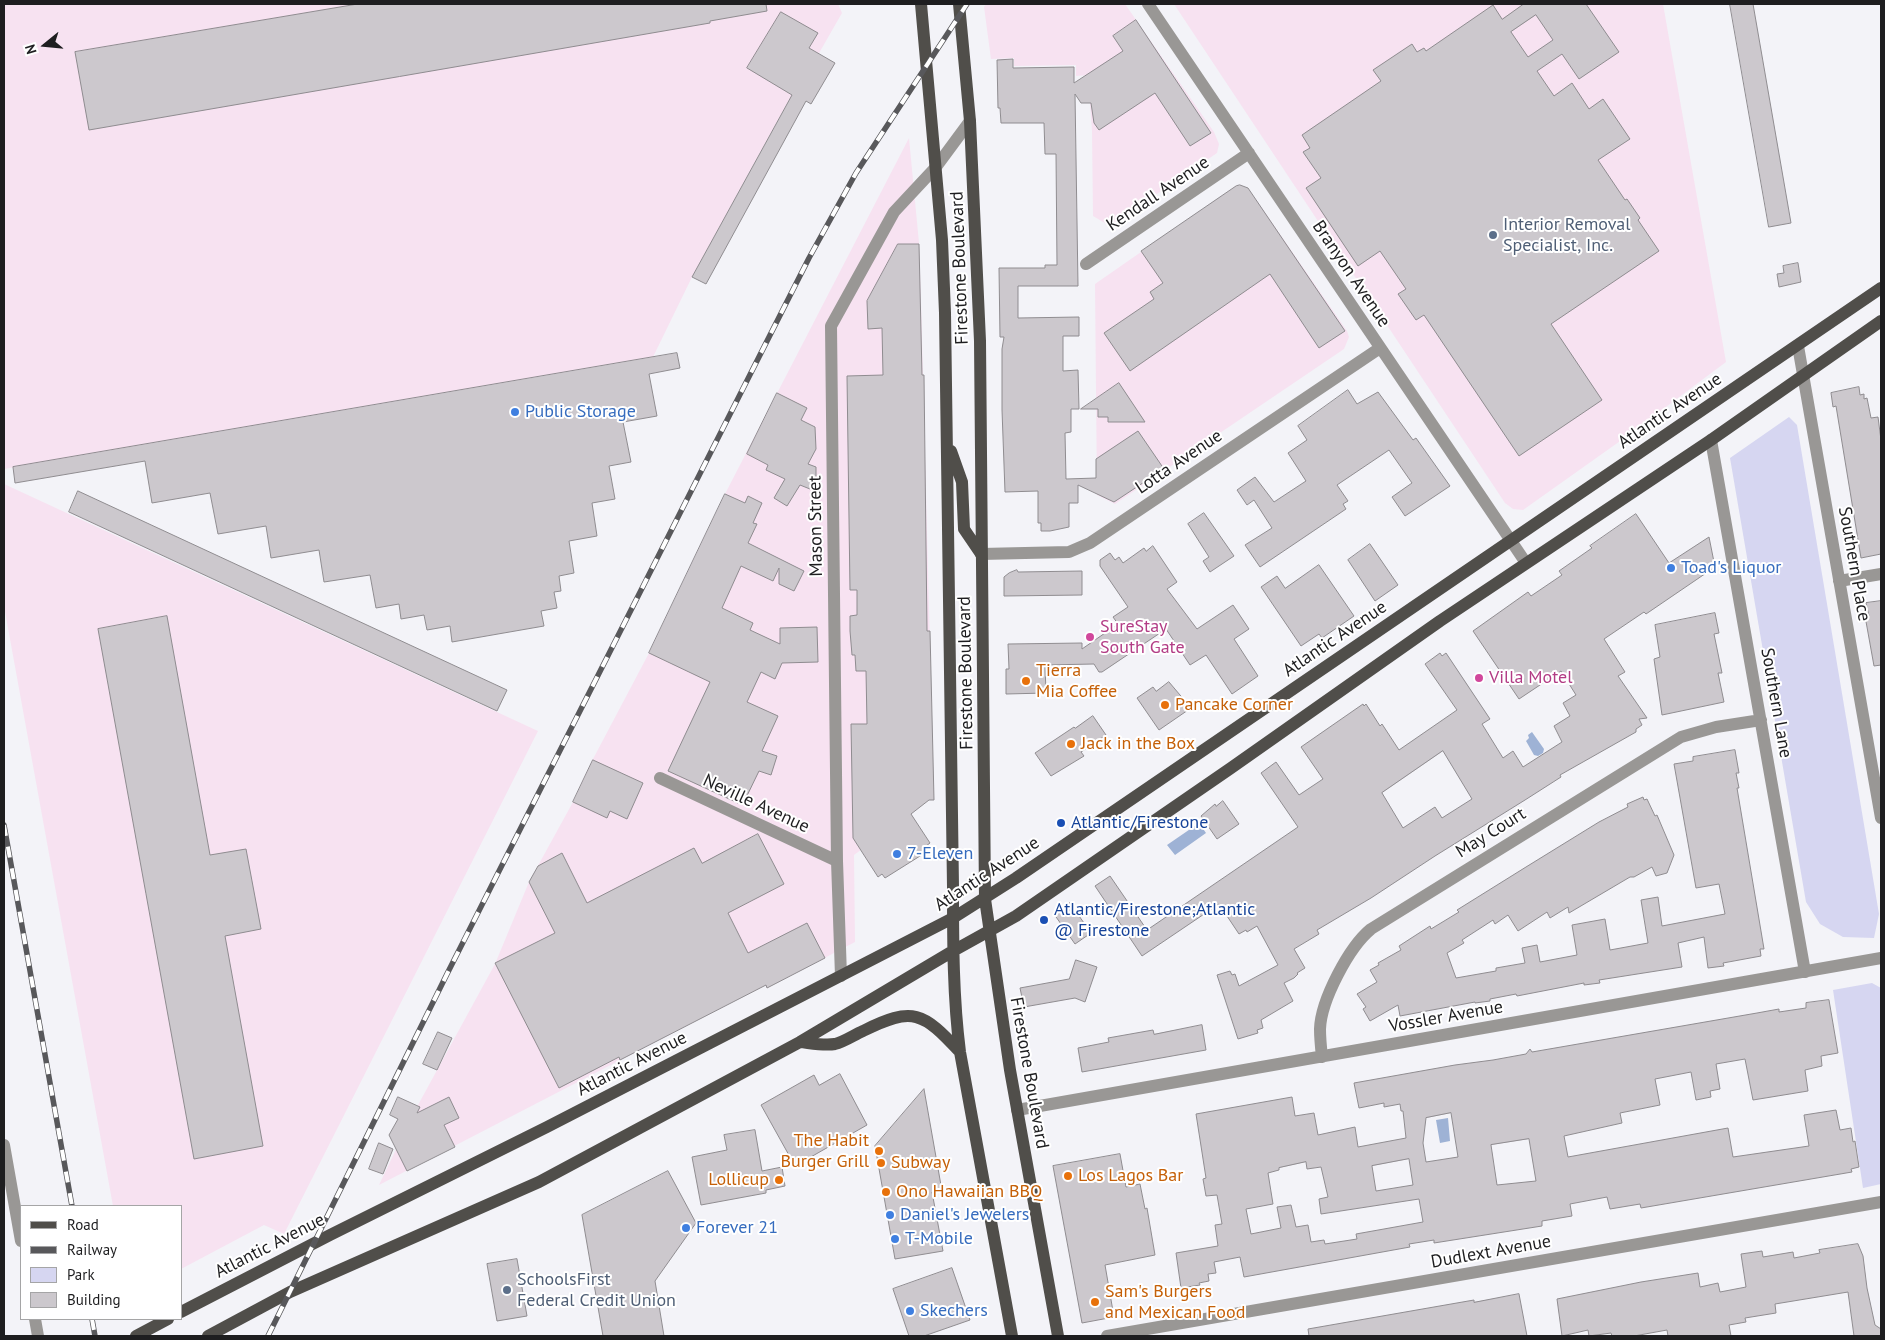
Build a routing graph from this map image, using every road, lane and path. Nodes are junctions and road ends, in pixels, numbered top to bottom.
1 (921, 4) edge
2 (959, 4) edge
3 (1148, 4) edge
4 (970, 121) junction
5 (1249, 153) junction
6 (936, 167) junction
7 (1086, 264) dead end
8 (1881, 288) edge
9 (1881, 321) edge
10 (1798, 346) junction
11 (1380, 348) junction
12 (1803, 375) junction
13 (1711, 440) junction
14 (948, 443) junction
15 (1510, 541) junction
16 (982, 554) junction
17 (1526, 563) junction
18 (1881, 574) edge
19 (1840, 581) junction
20 (1761, 720) junction
21 (660, 778) dead end
22 (1881, 818) edge
23 (838, 861) junction
24 (985, 899) junction
25 (953, 918) junction
26 (990, 932) junction
27 (953, 951) junction
28 (1881, 958) edge
29 (1805, 972) junction
30 (841, 976) junction
31 (800, 1042) junction
32 (960, 1052) junction
33 (1322, 1057) junction
34 (1018, 1110) junction
35 (4, 1145) edge
36 (1881, 1202) edge
37 (20, 1235) edge
38 (182, 1311) edge
39 (35, 1320) edge
40 (166, 1320) edge
41 (38, 1336) edge
42 (136, 1336) edge
43 (208, 1336) edge
44 (1012, 1336) edge
45 (1058, 1336) edge
46 (1107, 1336) edge

1 - 6 main road, Firestone Boulevard
2 - 4 main road, Firestone Boulevard
3 - 5 street, Branyon Avenue
4 - 6 street, Mason Street
4 - 16 main road, Firestone Boulevard
5 - 7 street, Kendall Avenue
5 - 11 street, Branyon Avenue
6 - 14 main road, Firestone Boulevard
6 - 23 street, Mason Street
8 - 10 main road, Atlantic Avenue
9 - 12 main road
10 - 12 street, Southern Place
10 - 15 main road, Atlantic Avenue
11 - 15 street, Branyon Avenue
11 - 16 street, Lotta Avenue
12 - 13 main road
12 - 19 street, Southern Place
13 - 17 main road
13 - 20 street, Southern Lane
14 - 16 main road
14 - 25 main road, Firestone Boulevard
15 - 17 street, Branyon Avenue
15 - 24 main road, Atlantic Avenue
16 - 24 main road, Firestone Boulevard
17 - 26 main road
18 - 19 street
19 - 22 street, Southern Place
20 - 29 street, Southern Lane
20 - 33 street, May Court
21 - 23 street, Neville Avenue
23 - 30 street, Mason Street
24 - 25 main road, Atlantic Avenue
24 - 26 main road, Firestone Boulevard
25 - 27 main road, Firestone Boulevard
25 - 30 main road, Atlantic Avenue
26 - 27 main road
26 - 34 main road, Firestone Boulevard
27 - 31 main road
27 - 32 main road, Firestone Boulevard
28 - 29 street, Vossler Avenue
29 - 33 street, Vossler Avenue
30 - 38 main road, Atlantic Avenue
31 - 32 main road
31 - 43 main road
32 - 44 main road, Firestone Boulevard
33 - 34 street, Vossler Avenue
34 - 45 main road, Firestone Boulevard
35 - 37 street
36 - 46 street, Dudlext Avenue
39 - 41 street
40 - 42 main road

